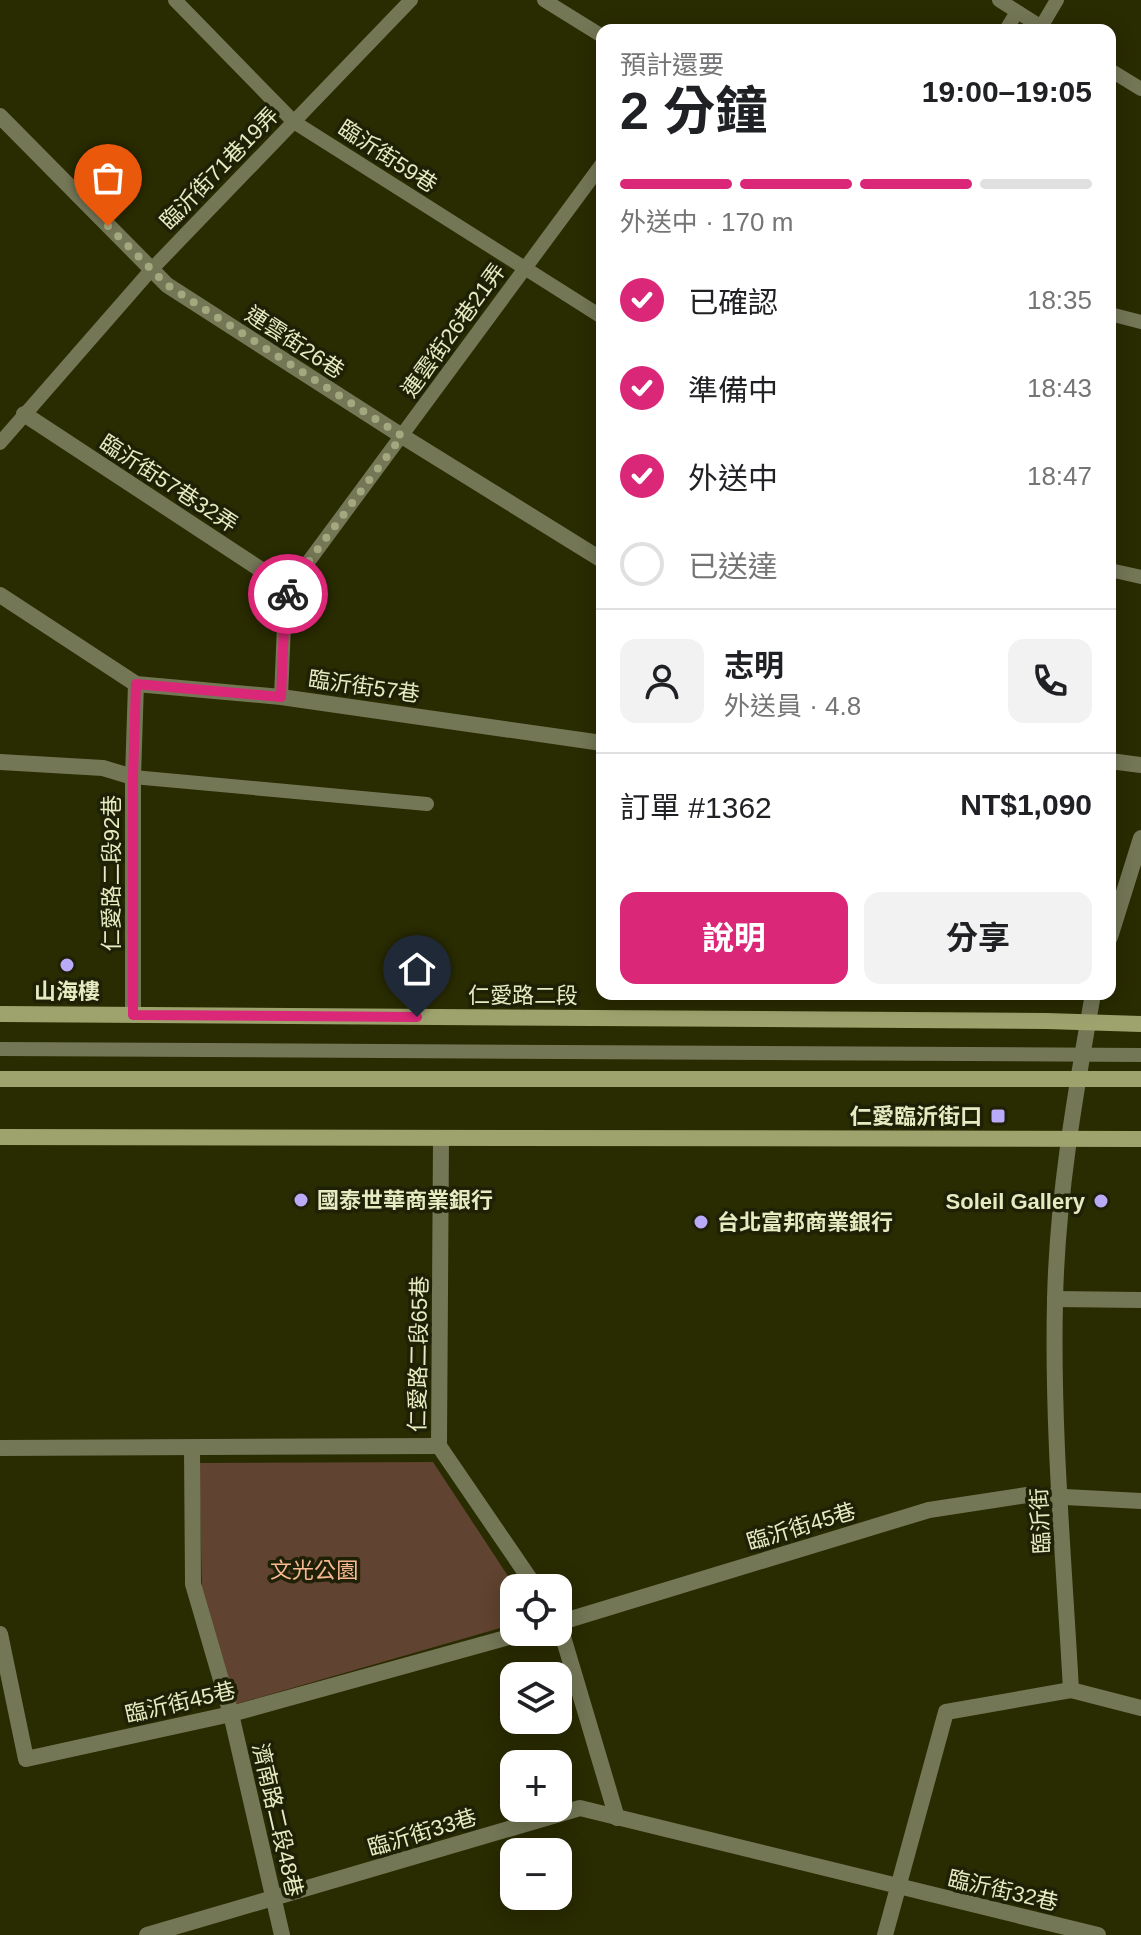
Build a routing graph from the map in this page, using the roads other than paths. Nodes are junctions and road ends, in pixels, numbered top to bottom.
1 (175, 0) edge
2 (411, 0) edge
3 (544, 0) edge
4 (999, 0) edge
5 (1057, 0) edge
6 (1017, 12) junction
7 (1010, 24) edge
8 (1036, 24) edge
9 (1045, 24) edge
10 (596, 32) edge
11 (1116, 74) edge
12 (1141, 89) edge
13 (0, 116) edge
14 (294, 122) junction
15 (596, 172) edge
16 (151, 270) junction
17 (525, 270) junction
18 (596, 313) edge
19 (1116, 316) edge
20 (1141, 322) edge
21 (24, 414) junction
22 (402, 436) junction
23 (0, 443) edge
24 (596, 556) edge
25 (1116, 571) edge
26 (1141, 577) edge
27 (289, 588) junction
28 (0, 595) edge
29 (136, 684) junction
30 (281, 697) junction
31 (596, 742) edge
32 (0, 762) edge
33 (1116, 762) edge
34 (1141, 765) edge
35 (133, 777) junction
36 (427, 804) dead end
37 (1141, 838) edge
38 (1116, 918) edge
39 (1092, 1000) edge
40 (0, 1014) edge
41 (133, 1015) junction
42 (1088, 1023) junction
43 (1141, 1024) edge
44 (0, 1049) edge
45 (1083, 1055) junction
46 (1141, 1055) edge
47 (0, 1079) edge
48 (1141, 1079) edge
49 (1078, 1080) junction
50 (0, 1137) edge
51 (441, 1138) junction
52 (1069, 1139) junction
53 (1141, 1139) edge
54 (1055, 1299) junction
55 (1141, 1300) edge
56 (439, 1446) junction
57 (0, 1448) edge
58 (192, 1449) junction
59 (1061, 1497) junction
60 (1141, 1501) edge
61 (526, 1574) edge
62 (572, 1618) edge
63 (0, 1634) edge
64 (500, 1639) edge
65 (566, 1646) edge
66 (1071, 1690) junction
67 (1141, 1708) edge
68 (231, 1714) junction
69 (617, 1818) junction
70 (897, 1887) junction
71 (274, 1898) junction
72 (147, 1935) edge
73 (282, 1935) edge
74 (885, 1935) edge
75 (1098, 1935) edge

1 - 14 lane, 臨沂街59巷
2 - 14 lane, 臨沂街71巷19弄
3 - 10 lane
4 - 6 lane
5 - 9 lane
6 - 7 lane
6 - 8 lane
11 - 12 lane
13 - 16 street, 連雲街26巷
14 - 16 lane, 臨沂街71巷19弄
14 - 17 lane, 臨沂街59巷
15 - 17 lane, 連雲街26巷21弄
16 - 21 lane, 臨沂街71巷19弄
16 - 22 street, 連雲街26巷
17 - 18 lane, 臨沂街59巷
17 - 22 lane, 連雲街26巷21弄
19 - 20 lane
21 - 23 lane, 臨沂街71巷19弄
21 - 27 street, 臨沂街57巷32弄
22 - 24 street, 連雲街26巷
22 - 27 lane, 連雲街26巷21弄
25 - 26 lane
27 - 30 lane, 連雲街26巷21弄
28 - 29 street, 臨沂街57巷
29 - 30 street, 臨沂街57巷
29 - 35 street, 仁愛路二段92巷
30 - 31 street, 臨沂街57巷
32 - 35 street
33 - 34 street
35 - 36 lane
35 - 41 street, 仁愛路二段92巷
37 - 38 street
39 - 42 street, 臨沂街
40 - 41 main road, 仁愛路二段
41 - 42 main road, 仁愛路二段
42 - 43 main road, 仁愛路二段
42 - 45 street, 臨沂街
44 - 45 lane
45 - 46 lane
45 - 49 street, 臨沂街
47 - 49 main road
48 - 49 main road
49 - 52 street, 臨沂街
50 - 51 main road
51 - 52 main road
51 - 56 street, 仁愛路二段65巷
52 - 53 main road
52 - 54 street, 臨沂街
54 - 55 street
54 - 59 street, 臨沂街
56 - 58 street
56 - 61 street, 仁愛路二段65巷
57 - 58 street
58 - 68 street, 濟南路二段48巷
59 - 60 street, 臨沂街45巷
59 - 62 street, 臨沂街45巷
59 - 66 street, 臨沂街
63 - 68 street, 臨沂街45巷
64 - 68 street, 臨沂街45巷
65 - 69 street
66 - 67 street
66 - 70 street
68 - 71 street, 濟南路二段48巷
69 - 70 street, 臨沂街33巷
69 - 71 street, 臨沂街33巷
70 - 74 street
70 - 75 street, 臨沂街32巷
71 - 72 street, 臨沂街33巷
71 - 73 street, 濟南路二段48巷

